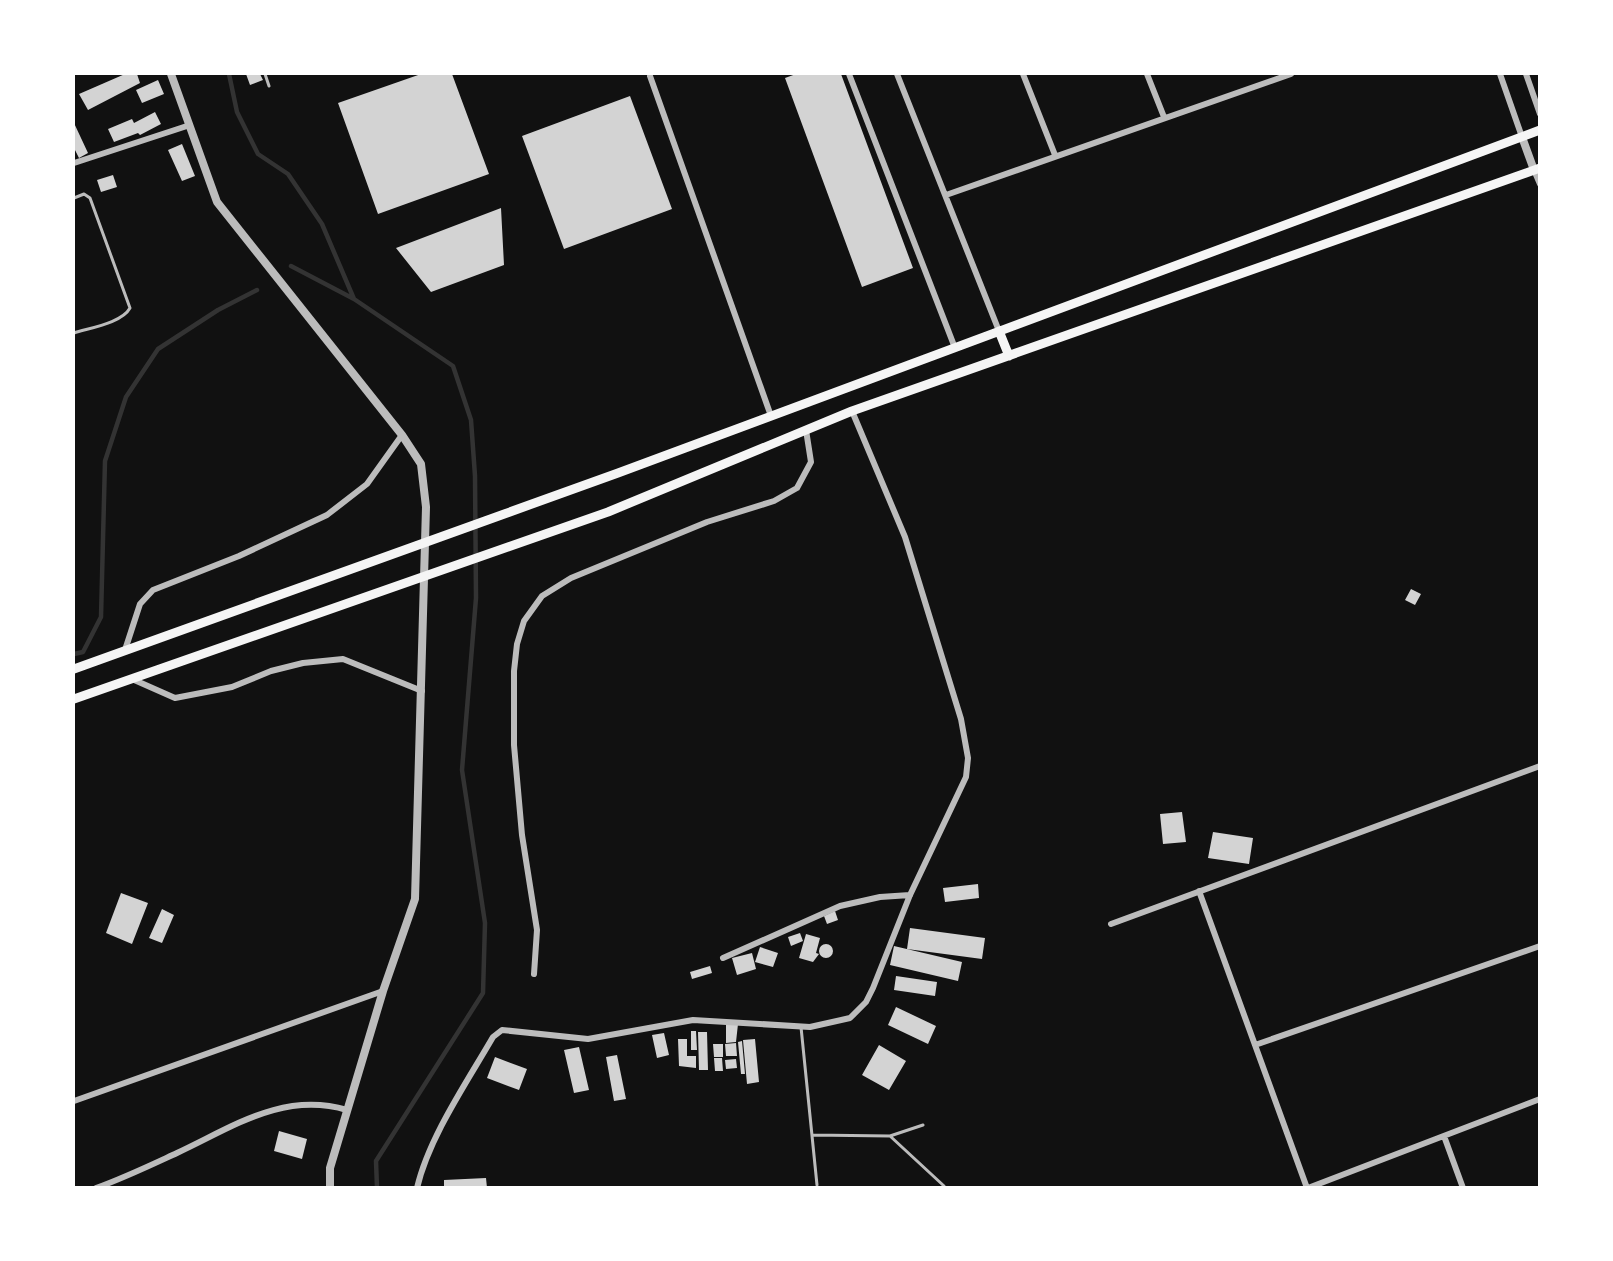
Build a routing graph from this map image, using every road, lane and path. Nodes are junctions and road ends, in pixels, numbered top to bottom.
1 (171, 74) edge
2 (265, 74) edge
3 (849, 74) edge
4 (897, 74) edge
5 (1023, 74) edge
6 (1147, 74) edge
7 (1291, 74) edge
8 (1500, 74) edge
9 (1526, 74) edge
10 (650, 76) dead end
11 (269, 86) dead end
12 (1539, 114) edge
13 (1164, 117) junction
14 (190, 125) junction
15 (1539, 130) edge
16 (1522, 136) junction
17 (1055, 155) junction
18 (74, 164) edge
19 (1537, 169) edge
20 (1539, 184) edge
21 (946, 195) junction
22 (74, 198) edge
23 (999, 331) junction
24 (74, 333) edge
25 (955, 348) junction
26 (1009, 356) junction
27 (852, 411) junction
28 (771, 416) junction
29 (806, 430) junction
30 (402, 435) junction
31 (124, 650) junction
32 (74, 669) edge
33 (129, 678) junction
34 (422, 691) junction
35 (74, 699) edge
36 (1539, 765) edge
37 (1200, 891) junction
38 (910, 895) junction
39 (1111, 924) dead end
40 (1539, 946) edge
41 (723, 958) dead end
42 (534, 974) dead end
43 (383, 991) junction
44 (801, 1027) junction
45 (1255, 1045) junction
46 (1539, 1099) edge
47 (74, 1101) edge
48 (347, 1110) junction
49 (923, 1125) dead end
50 (812, 1135) junction
51 (890, 1136) junction
52 (1444, 1136) junction
53 (817, 1185) dead end
54 (944, 1186) dead end
55 (96, 1188) edge
56 (330, 1188) edge
57 (417, 1188) edge
58 (1308, 1188) edge
59 (1463, 1188) edge

1 - 14 street
2 - 11 lane
3 - 25 street
4 - 21 street
5 - 17 street
6 - 13 street
7 - 13 street
8 - 16 street
9 - 12 street
10 - 28 street
13 - 17 street
14 - 18 street
14 - 30 street
15 - 16 main road
16 - 19 street
16 - 23 main road
17 - 21 street
19 - 20 street
19 - 26 main road
21 - 23 street
22 - 24 lane
23 - 25 main road
23 - 26 main road
25 - 28 main road
26 - 27 main road
27 - 29 main road
27 - 38 street
28 - 31 main road
29 - 33 main road
29 - 42 street
30 - 31 street
30 - 34 street
31 - 32 main road
33 - 34 street
33 - 35 main road
34 - 43 street
36 - 37 street
37 - 39 street
37 - 45 street
38 - 41 street
38 - 44 street
40 - 45 street
43 - 47 street
43 - 48 street
44 - 50 lane
44 - 57 street
45 - 58 street
46 - 52 street
48 - 55 street
48 - 56 street
49 - 51 lane
50 - 51 lane
50 - 53 lane
51 - 54 lane
52 - 58 street
52 - 59 street

